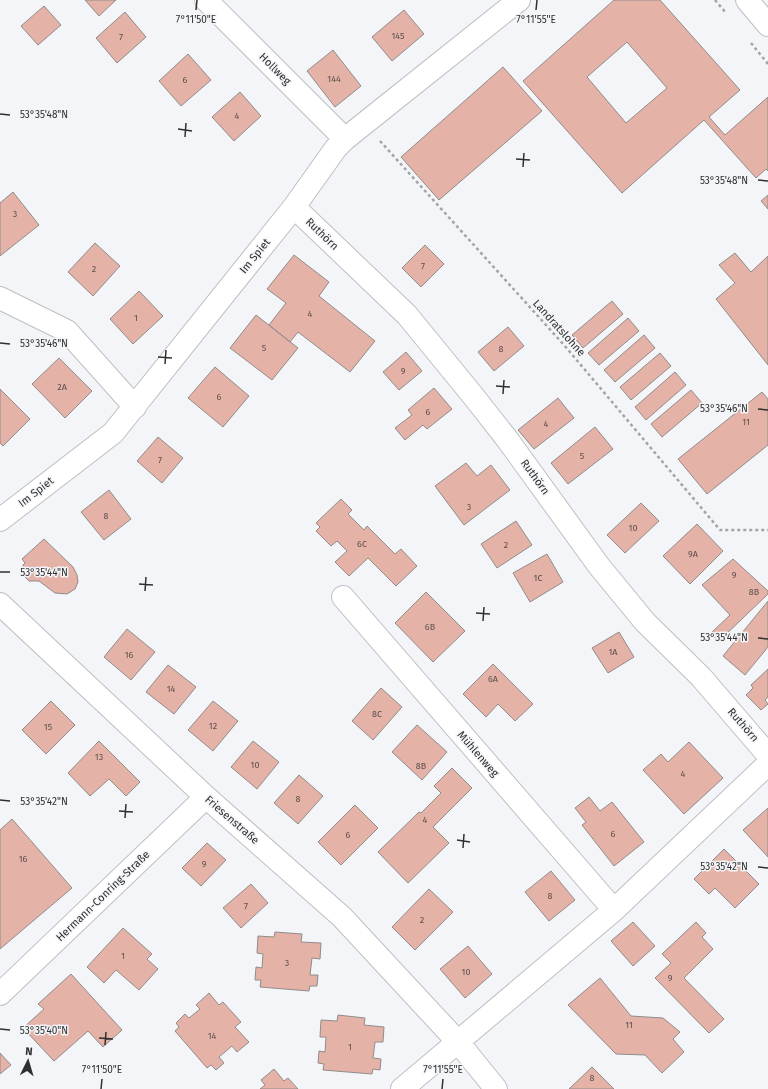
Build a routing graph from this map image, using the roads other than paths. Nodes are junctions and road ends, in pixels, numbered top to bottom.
1 (206, 0) edge
2 (519, 0) edge
3 (747, 0) edge
4 (768, 25) edge
5 (345, 139) junction
6 (294, 207) junction
7 (0, 298) edge
8 (135, 407) junction
9 (0, 520) edge
10 (343, 597) dead end
11 (0, 604) edge
12 (768, 755) edge
13 (768, 764) edge
14 (206, 797) junction
15 (614, 910) junction
16 (0, 994) edge
17 (458, 1042) junction
18 (402, 1089) edge
19 (496, 1089) edge

1 - 5 street, Hollweg
2 - 5 street, Im Spiet
3 - 4 street
5 - 6 street, Im Spiet
6 - 8 street, Im Spiet
6 - 12 street, Ruthörn
7 - 8 street
8 - 9 street, Im Spiet
10 - 15 street, Mühlenweg
11 - 14 street, Friesenstraße
13 - 15 street
14 - 16 street, Hermann-Conring-Straße
14 - 17 street, Friesenstraße
15 - 17 street
17 - 18 street
17 - 19 street, Friesenstraße

